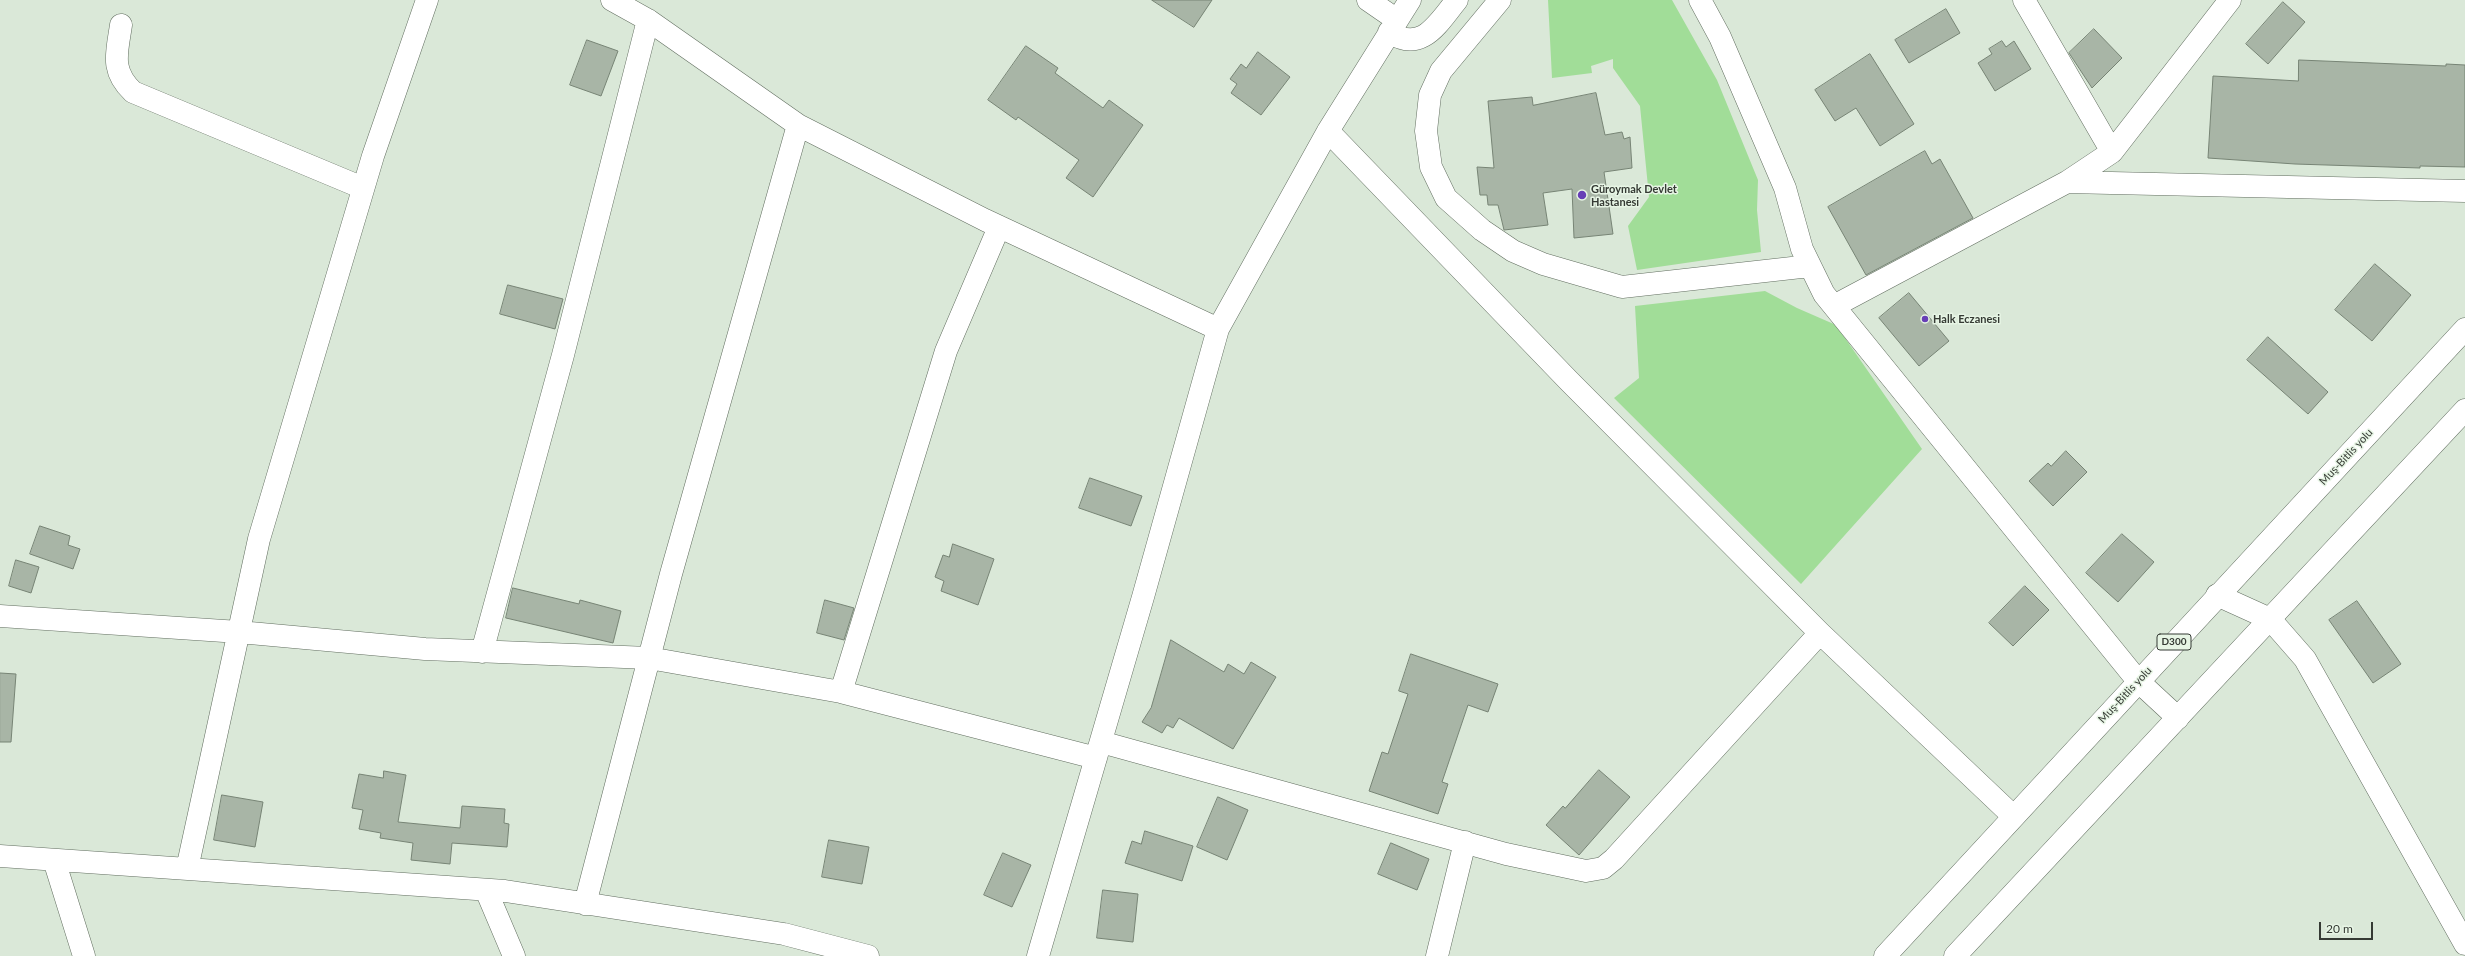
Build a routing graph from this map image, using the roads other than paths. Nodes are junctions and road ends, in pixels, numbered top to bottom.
1 (427, 0) edge
2 (612, 0) edge
3 (1368, 0) edge
4 (1410, 0) edge
5 (1457, 0) edge
6 (1500, 0) edge
7 (1700, 0) edge
8 (2024, 0) edge
9 (2230, 0) edge
10 (648, 20) junction
11 (121, 25) dead end
12 (1393, 26) junction
13 (798, 124) junction
14 (1328, 131) junction
15 (2112, 152) junction
16 (2067, 182) junction
17 (363, 188) junction
18 (2465, 192) edge
19 (999, 227) junction
20 (1810, 266) junction
21 (1834, 306) junction
22 (1218, 328) junction
23 (2465, 329) edge
24 (2465, 410) edge
25 (2217, 595) junction
26 (0, 616) edge
27 (2270, 618) junction
28 (239, 632) junction
29 (1820, 633) junction
30 (482, 652) junction
31 (649, 658) junction
32 (2138, 681) junction
33 (841, 692) junction
34 (2178, 718) junction
35 (1098, 750) junction
36 (2013, 816) junction
37 (1465, 842) junction
38 (0, 856) edge
39 (54, 860) junction
40 (186, 869) junction
41 (486, 890) junction
42 (585, 904) junction
43 (2465, 944) edge
44 (84, 956) edge
45 (514, 956) edge
46 (868, 956) edge
47 (1038, 956) edge
48 (1437, 956) edge
49 (1885, 956) edge
50 (1955, 956) edge

1 - 17 main road
2 - 10 main road
3 - 12 main road
4 - 12 main road
5 - 12 main road
6 - 20 main road
7 - 20 main road
8 - 15 main road
9 - 15 main road
10 - 13 main road
10 - 30 main road
11 - 17 main road
12 - 14 main road
13 - 19 main road
13 - 31 main road
14 - 22 main road
14 - 29 main road
15 - 16 main road
16 - 18 main road
16 - 21 main road
17 - 28 main road
19 - 22 main road
19 - 33 main road
20 - 21 main road
21 - 32 main road
22 - 35 main road
23 - 25 main road, Muş-Bitlis yolu / D300
24 - 27 main road
25 - 27 main road
25 - 32 main road, Muş-Bitlis yolu / D300
26 - 28 main road
27 - 34 main road
27 - 43 main road
28 - 30 main road
28 - 40 main road
29 - 36 main road
29 - 37 main road
30 - 31 main road
31 - 33 main road
31 - 42 main road
32 - 34 main road
32 - 36 main road, Muş-Bitlis yolu / D300
33 - 35 main road
34 - 50 main road
35 - 37 main road
35 - 47 main road
36 - 49 main road, Muş-Bitlis yolu / D300
37 - 48 main road
38 - 39 main road
39 - 40 main road
39 - 44 main road
40 - 41 main road
41 - 42 main road
41 - 45 main road
42 - 46 main road

